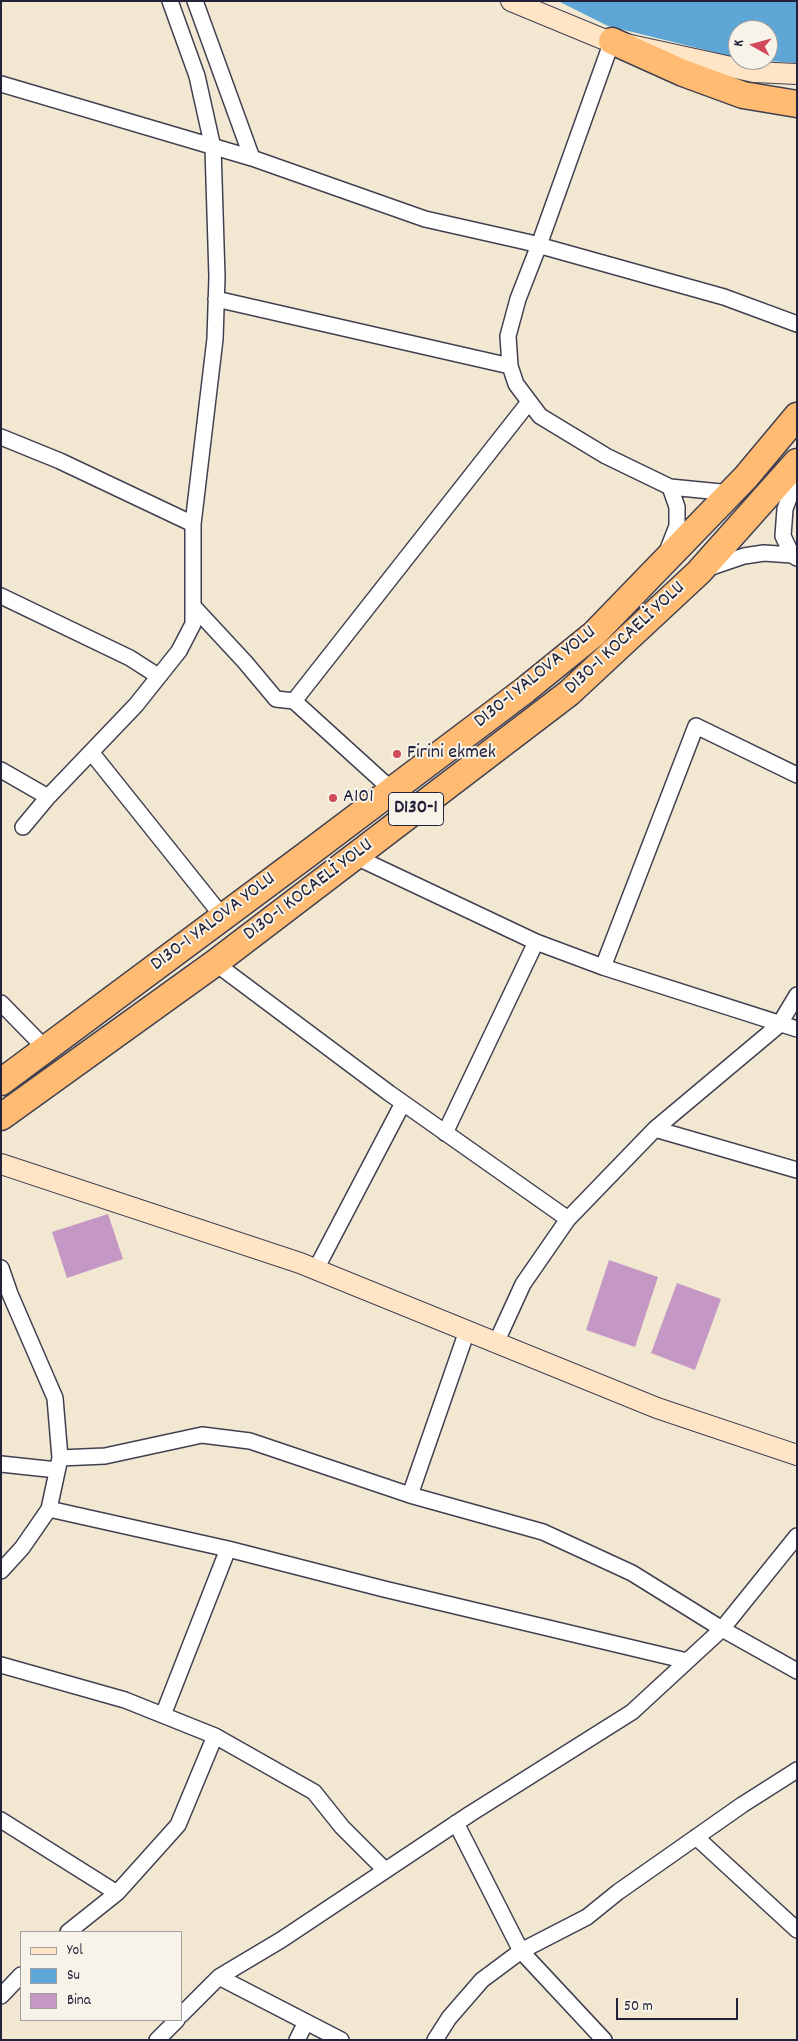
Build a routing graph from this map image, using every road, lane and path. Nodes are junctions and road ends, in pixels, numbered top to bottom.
1 (170, 1) edge
2 (195, 1) edge
3 (510, 1) edge
4 (612, 41) junction
5 (797, 74) edge
6 (1, 84) edge
7 (797, 104) edge
8 (213, 148) junction
9 (252, 158) junction
10 (540, 245) junction
11 (216, 299) junction
12 (797, 324) edge
13 (510, 366) junction
14 (529, 402) junction
15 (797, 416) edge
16 (1, 437) edge
17 (797, 462) edge
18 (797, 476) edge
19 (670, 486) junction
20 (731, 492) junction
21 (193, 524) junction
22 (795, 556) edge
23 (656, 571) junction
24 (699, 572) junction
25 (1, 596) edge
26 (193, 606) junction
27 (158, 676) junction
28 (294, 701) junction
29 (91, 752) junction
30 (1, 770) edge
31 (797, 776) edge
32 (392, 790) junction
33 (48, 797) junction
34 (23, 827) dead end
35 (354, 856) junction
36 (223, 916) junction
37 (536, 942) junction
38 (215, 963) junction
39 (603, 967) junction
40 (797, 994) edge
41 (1, 1003) edge
42 (779, 1025) junction
43 (797, 1030) edge
44 (46, 1049) junction
45 (1, 1082) edge
46 (403, 1103) junction
47 (1, 1116) edge
48 (656, 1129) junction
49 (445, 1133) junction
50 (1, 1164) edge
51 (797, 1170) edge
52 (568, 1219) junction
53 (1, 1268) edge
54 (316, 1269) junction
55 (467, 1331) junction
56 (496, 1343) junction
57 (797, 1455) edge
58 (1, 1464) edge
59 (59, 1464) junction
60 (410, 1495) junction
61 (49, 1509) junction
62 (797, 1536) edge
63 (228, 1549) junction
64 (1, 1571) edge
65 (722, 1629) junction
66 (688, 1661) junction
67 (1, 1665) edge
68 (797, 1671) edge
69 (163, 1715) junction
70 (216, 1736) junction
71 (797, 1770) edge
72 (1, 1820) edge
73 (456, 1823) junction
74 (696, 1837) junction
75 (385, 1870) junction
76 (117, 1892) junction
77 (797, 1930) edge
78 (69, 1931) edge
79 (521, 1951) junction
80 (20, 1976) edge
81 (219, 1977) junction
82 (1, 1996) edge
83 (182, 2014) edge
84 (176, 2021) edge
85 (306, 2022) junction
86 (157, 2040) edge
87 (297, 2040) edge
88 (341, 2040) edge
89 (435, 2040) edge
90 (604, 2040) edge

1 - 8 street
2 - 9 street
3 - 4 street
4 - 5 street
4 - 7 highway
4 - 10 street
6 - 8 street
8 - 9 street
8 - 11 street
9 - 10 street
10 - 12 street
10 - 13 street
11 - 13 street
11 - 21 street
13 - 14 street
14 - 19 street
14 - 28 street
15 - 20 highway, D130-1 YALOVA YOLU / D130-1
16 - 21 street
17 - 24 highway, D130-1 KOCAELİ YOLU / D130-1
18 - 22 street
19 - 20 street
19 - 23 street
20 - 23 highway, D130-1 YALOVA YOLU / D130-1
21 - 26 street
22 - 24 street
23 - 32 highway, D130-1 YALOVA YOLU / D130-1
24 - 35 highway, D130-1 KOCAELİ YOLU / D130-1
25 - 27 street
26 - 27 street
26 - 28 street
27 - 29 street
28 - 32 street
29 - 33 street
29 - 36 street
30 - 33 street
31 - 39 street
32 - 36 highway, D130-1 YALOVA YOLU / D130-1
33 - 34 street
35 - 37 street
35 - 38 highway, D130-1 KOCAELİ YOLU / D130-1
36 - 44 highway, D130-1 YALOVA YOLU / D130-1
37 - 39 street
37 - 49 street
38 - 46 street
38 - 47 highway, D130-1 KOCAELİ YOLU / D130-1
39 - 42 street
40 - 42 street
41 - 44 street
42 - 43 street
42 - 48 street
44 - 45 highway, D130-1 YALOVA YOLU / D130-1
46 - 49 street
46 - 54 street
48 - 51 street
48 - 52 street
49 - 52 street
50 - 54 street
52 - 56 street
53 - 59 street
54 - 55 street
55 - 56 street
55 - 60 street
56 - 57 street
58 - 59 street
59 - 60 street
59 - 61 street
60 - 65 street
61 - 63 street
61 - 64 street
62 - 65 street
63 - 66 street
63 - 69 street
65 - 66 street
65 - 68 street
66 - 73 street
67 - 69 street
69 - 70 street
70 - 75 street
70 - 76 street
71 - 74 street
72 - 76 street
73 - 75 street
73 - 79 street
74 - 77 street
74 - 79 street
75 - 81 street
76 - 78 street
79 - 89 street
79 - 90 street
80 - 82 street
81 - 83 street
81 - 85 street
84 - 86 street
85 - 87 street
85 - 88 street

